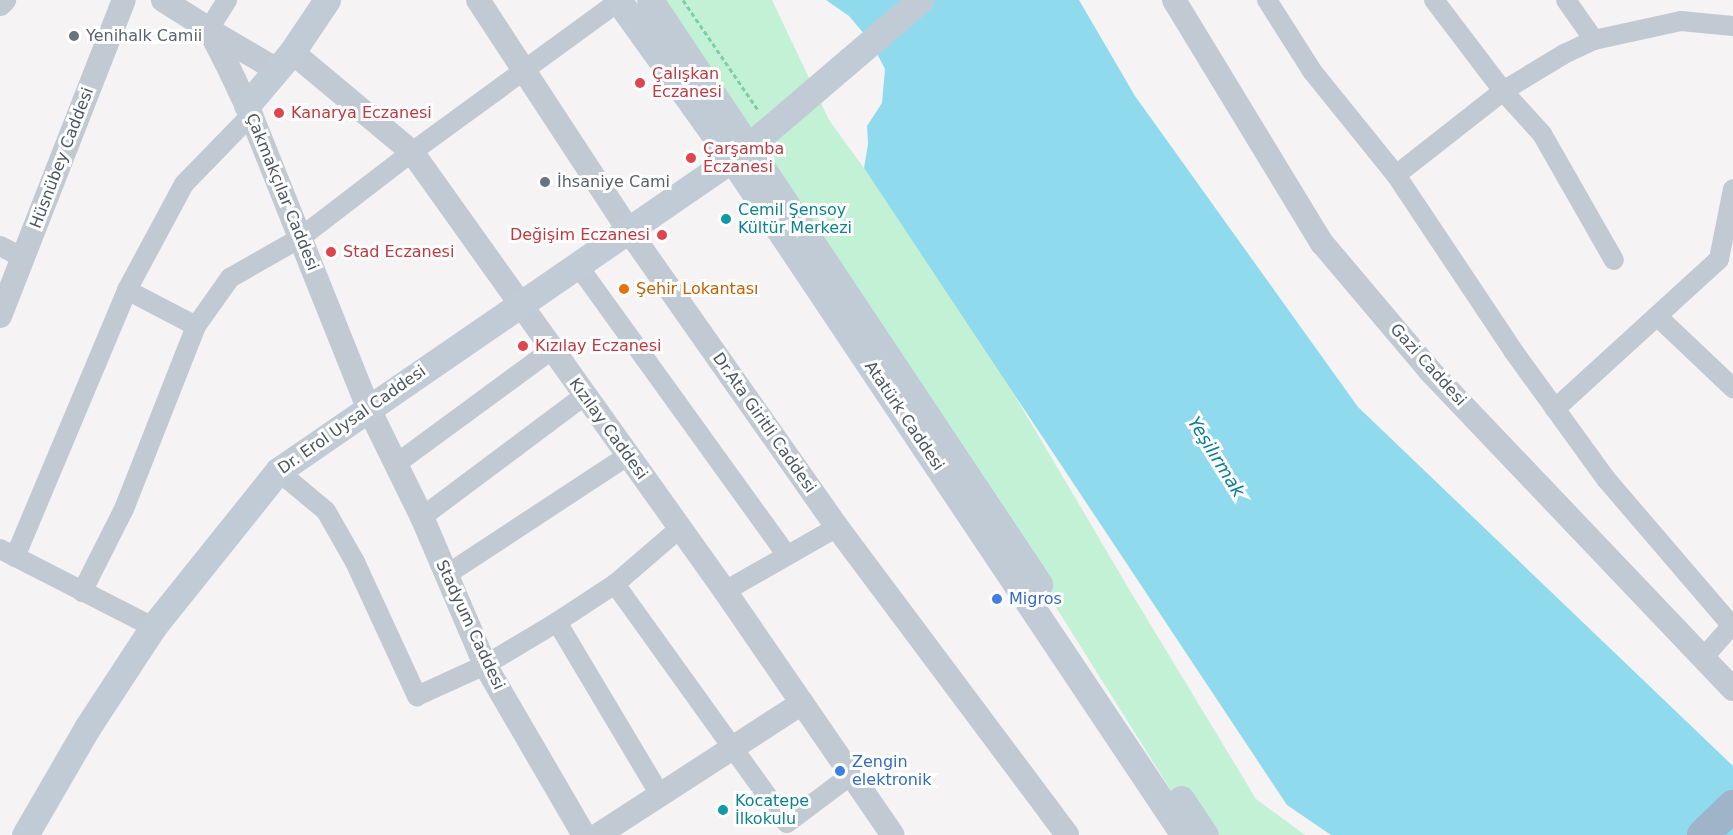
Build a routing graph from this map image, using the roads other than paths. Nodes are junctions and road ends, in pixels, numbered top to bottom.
1 (4, 0) edge
2 (124, 0) edge
3 (227, 0) edge
4 (327, 0) edge
5 (478, 0) edge
6 (650, 0) edge
7 (920, 0) edge
8 (1174, 0) edge
9 (1267, 0) edge
10 (1434, 0) edge
11 (1566, 0) edge
12 (619, 1) edge
13 (176, 3) edge
14 (0, 4) edge
15 (1733, 26) edge
16 (208, 29) junction
17 (1594, 40) junction
18 (284, 61) junction
19 (524, 69) junction
20 (1503, 91) junction
21 (249, 110) junction
22 (412, 152) junction
23 (740, 153) junction
24 (1396, 175) junction
25 (1733, 189) edge
26 (629, 231) junction
27 (300, 238) junction
28 (0, 246) edge
29 (1728, 251) edge
30 (24, 258) junction
31 (1614, 260) dead end
32 (579, 267) junction
33 (127, 290) junction
34 (519, 305) junction
35 (0, 316) edge
36 (1657, 316) junction
37 (196, 326) junction
38 (551, 350) junction
39 (1733, 388) edge
40 (584, 396) junction
41 (368, 407) junction
42 (1555, 409) junction
43 (627, 456) junction
44 (396, 464) junction
45 (278, 471) junction
46 (422, 517) junction
47 (837, 527) junction
48 (679, 529) junction
49 (7, 553) edge
50 (786, 554) junction
51 (446, 575) junction
52 (615, 584) junction
53 (725, 591) junction
54 (82, 592) junction
55 (557, 622) junction
56 (1732, 626) edge
57 (153, 627) junction
58 (1703, 658) junction
59 (485, 665) junction
60 (1733, 689) edge
61 (802, 703) junction
62 (734, 747) junction
63 (850, 775) junction
64 (660, 795) junction
65 (1733, 806) edge
66 (25, 835) edge
67 (584, 835) edge
68 (598, 835) edge
69 (893, 835) edge
70 (1066, 835) edge
71 (1184, 835) edge
72 (1205, 835) edge
73 (1703, 835) edge

1 - 14 street
2 - 30 street, Hüsnübey Caddesi
3 - 16 street
4 - 18 main road
5 - 19 street, Dr.Ata Giritli Caddesi
6 - 23 main road, Atatürk Caddesi
7 - 23 main road, Dr. Erol Uysal Caddesi
8 - 58 street, Gazi Caddesi
9 - 24 street
10 - 20 street
11 - 17 street
12 - 19 street
12 - 23 main road, Atatürk Caddesi
13 - 16 street, Çakmakçılar Caddesi
15 - 17 street
16 - 18 street, Kızılay Caddesi
16 - 21 street, Çakmakçılar Caddesi
17 - 20 street
18 - 21 main road
18 - 22 street, Kızılay Caddesi
19 - 22 street
19 - 26 street, Dr.Ata Giritli Caddesi
20 - 24 street
20 - 31 street
21 - 27 street, Çakmakçılar Caddesi
21 - 33 street
22 - 27 street
22 - 34 street, Kızılay Caddesi
23 - 26 main road, Dr. Erol Uysal Caddesi
23 - 71 main road, Atatürk Caddesi
23 - 72 main road, Atatürk Caddesi
24 - 42 street
25 - 29 street
26 - 32 main road, Dr. Erol Uysal Caddesi
26 - 47 street, Dr.Ata Giritli Caddesi
27 - 37 street
27 - 41 street, Çakmakçılar Caddesi
28 - 30 street
29 - 36 street
30 - 35 street, Hüsnübey Caddesi
32 - 34 main road, Dr. Erol Uysal Caddesi
32 - 50 street
33 - 37 street
33 - 49 street
34 - 38 street, Kızılay Caddesi
34 - 41 main road, Dr. Erol Uysal Caddesi
36 - 39 street
36 - 42 street
37 - 54 street
38 - 40 street, Kızılay Caddesi
38 - 44 street
40 - 43 street, Kızılay Caddesi
40 - 46 street
41 - 44 street, Stadyum Caddesi
41 - 45 main road, Dr. Erol Uysal Caddesi
42 - 56 street
43 - 48 street, Kızılay Caddesi
43 - 51 street
44 - 46 street, Stadyum Caddesi
45 - 57 main road, Dr. Erol Uysal Caddesi
45 - 59 street
46 - 51 street, Stadyum Caddesi
47 - 50 street
47 - 70 street, Dr.Ata Giritli Caddesi
48 - 52 street
48 - 53 street, Kızılay Caddesi
49 - 54 street
50 - 53 street
51 - 59 street, Stadyum Caddesi
52 - 55 street
52 - 62 street
53 - 61 street, Kızılay Caddesi
54 - 57 street
55 - 59 street
55 - 64 street
56 - 58 street
57 - 66 main road, Dr. Erol Uysal Caddesi
58 - 60 street, Gazi Caddesi
59 - 67 street, Stadyum Caddesi
61 - 62 street
61 - 63 street, Kızılay Caddesi
62 - 63 street
62 - 64 street
63 - 69 street, Kızılay Caddesi
64 - 68 street
65 - 73 highway

